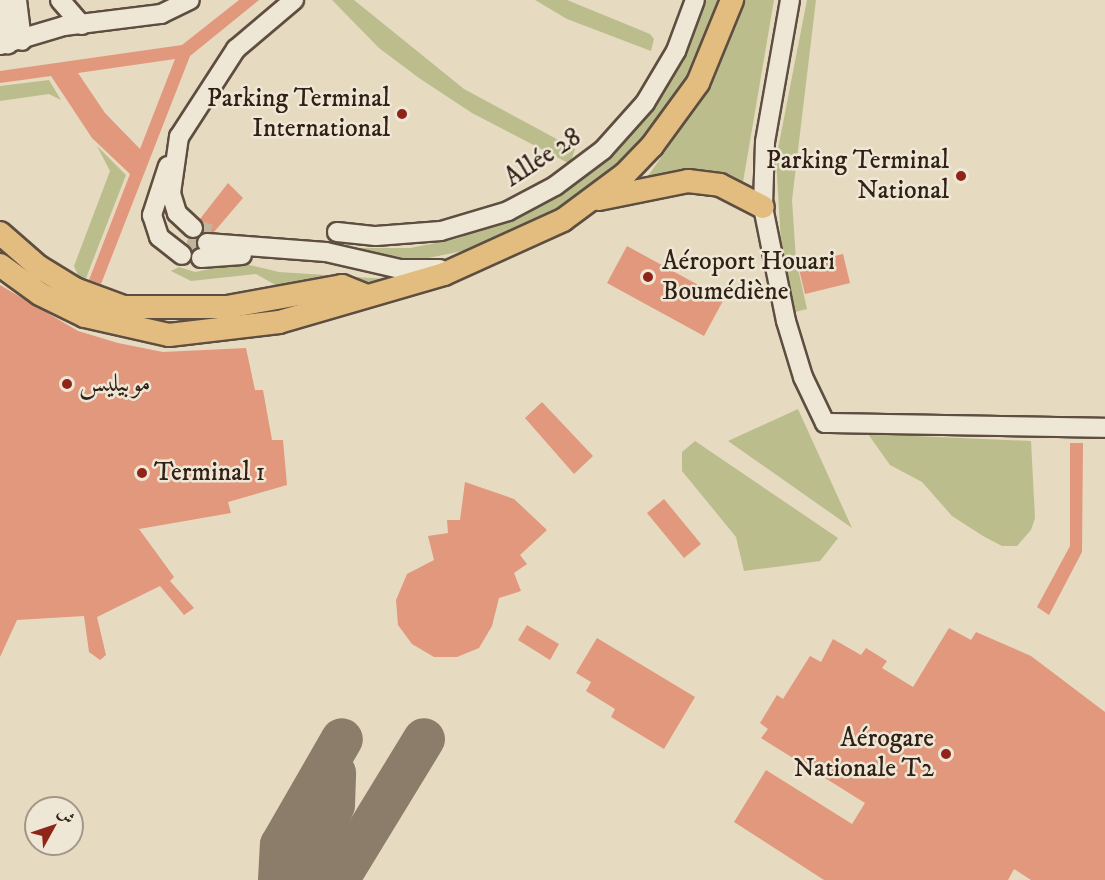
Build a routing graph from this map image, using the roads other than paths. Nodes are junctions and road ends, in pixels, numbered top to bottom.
1 (9, 0) edge
2 (60, 0) edge
3 (190, 0) edge
4 (294, 0) edge
5 (695, 0) edge
6 (732, 0) edge
7 (790, 0) edge
8 (82, 25) junction
9 (7, 41) edge
10 (179, 137) junction
11 (595, 200) junction
12 (763, 207) junction
13 (337, 232) dead end
14 (0, 233) edge
15 (197, 244) junction
16 (307, 251) junction
17 (474, 262) junction
18 (0, 265) edge
19 (364, 295) junction
20 (1105, 428) edge

1 - 9 street
2 - 8 street
3 - 8 street
4 - 10 street
5 - 13 street, Allée 28
6 - 11 main road
7 - 12 street
8 - 9 street
10 - 15 street
10 - 15 street
11 - 12 main road
11 - 17 main road
12 - 20 street
14 - 19 main road
15 - 16 street
15 - 16 street
16 - 17 street
17 - 19 main road
18 - 19 main road

